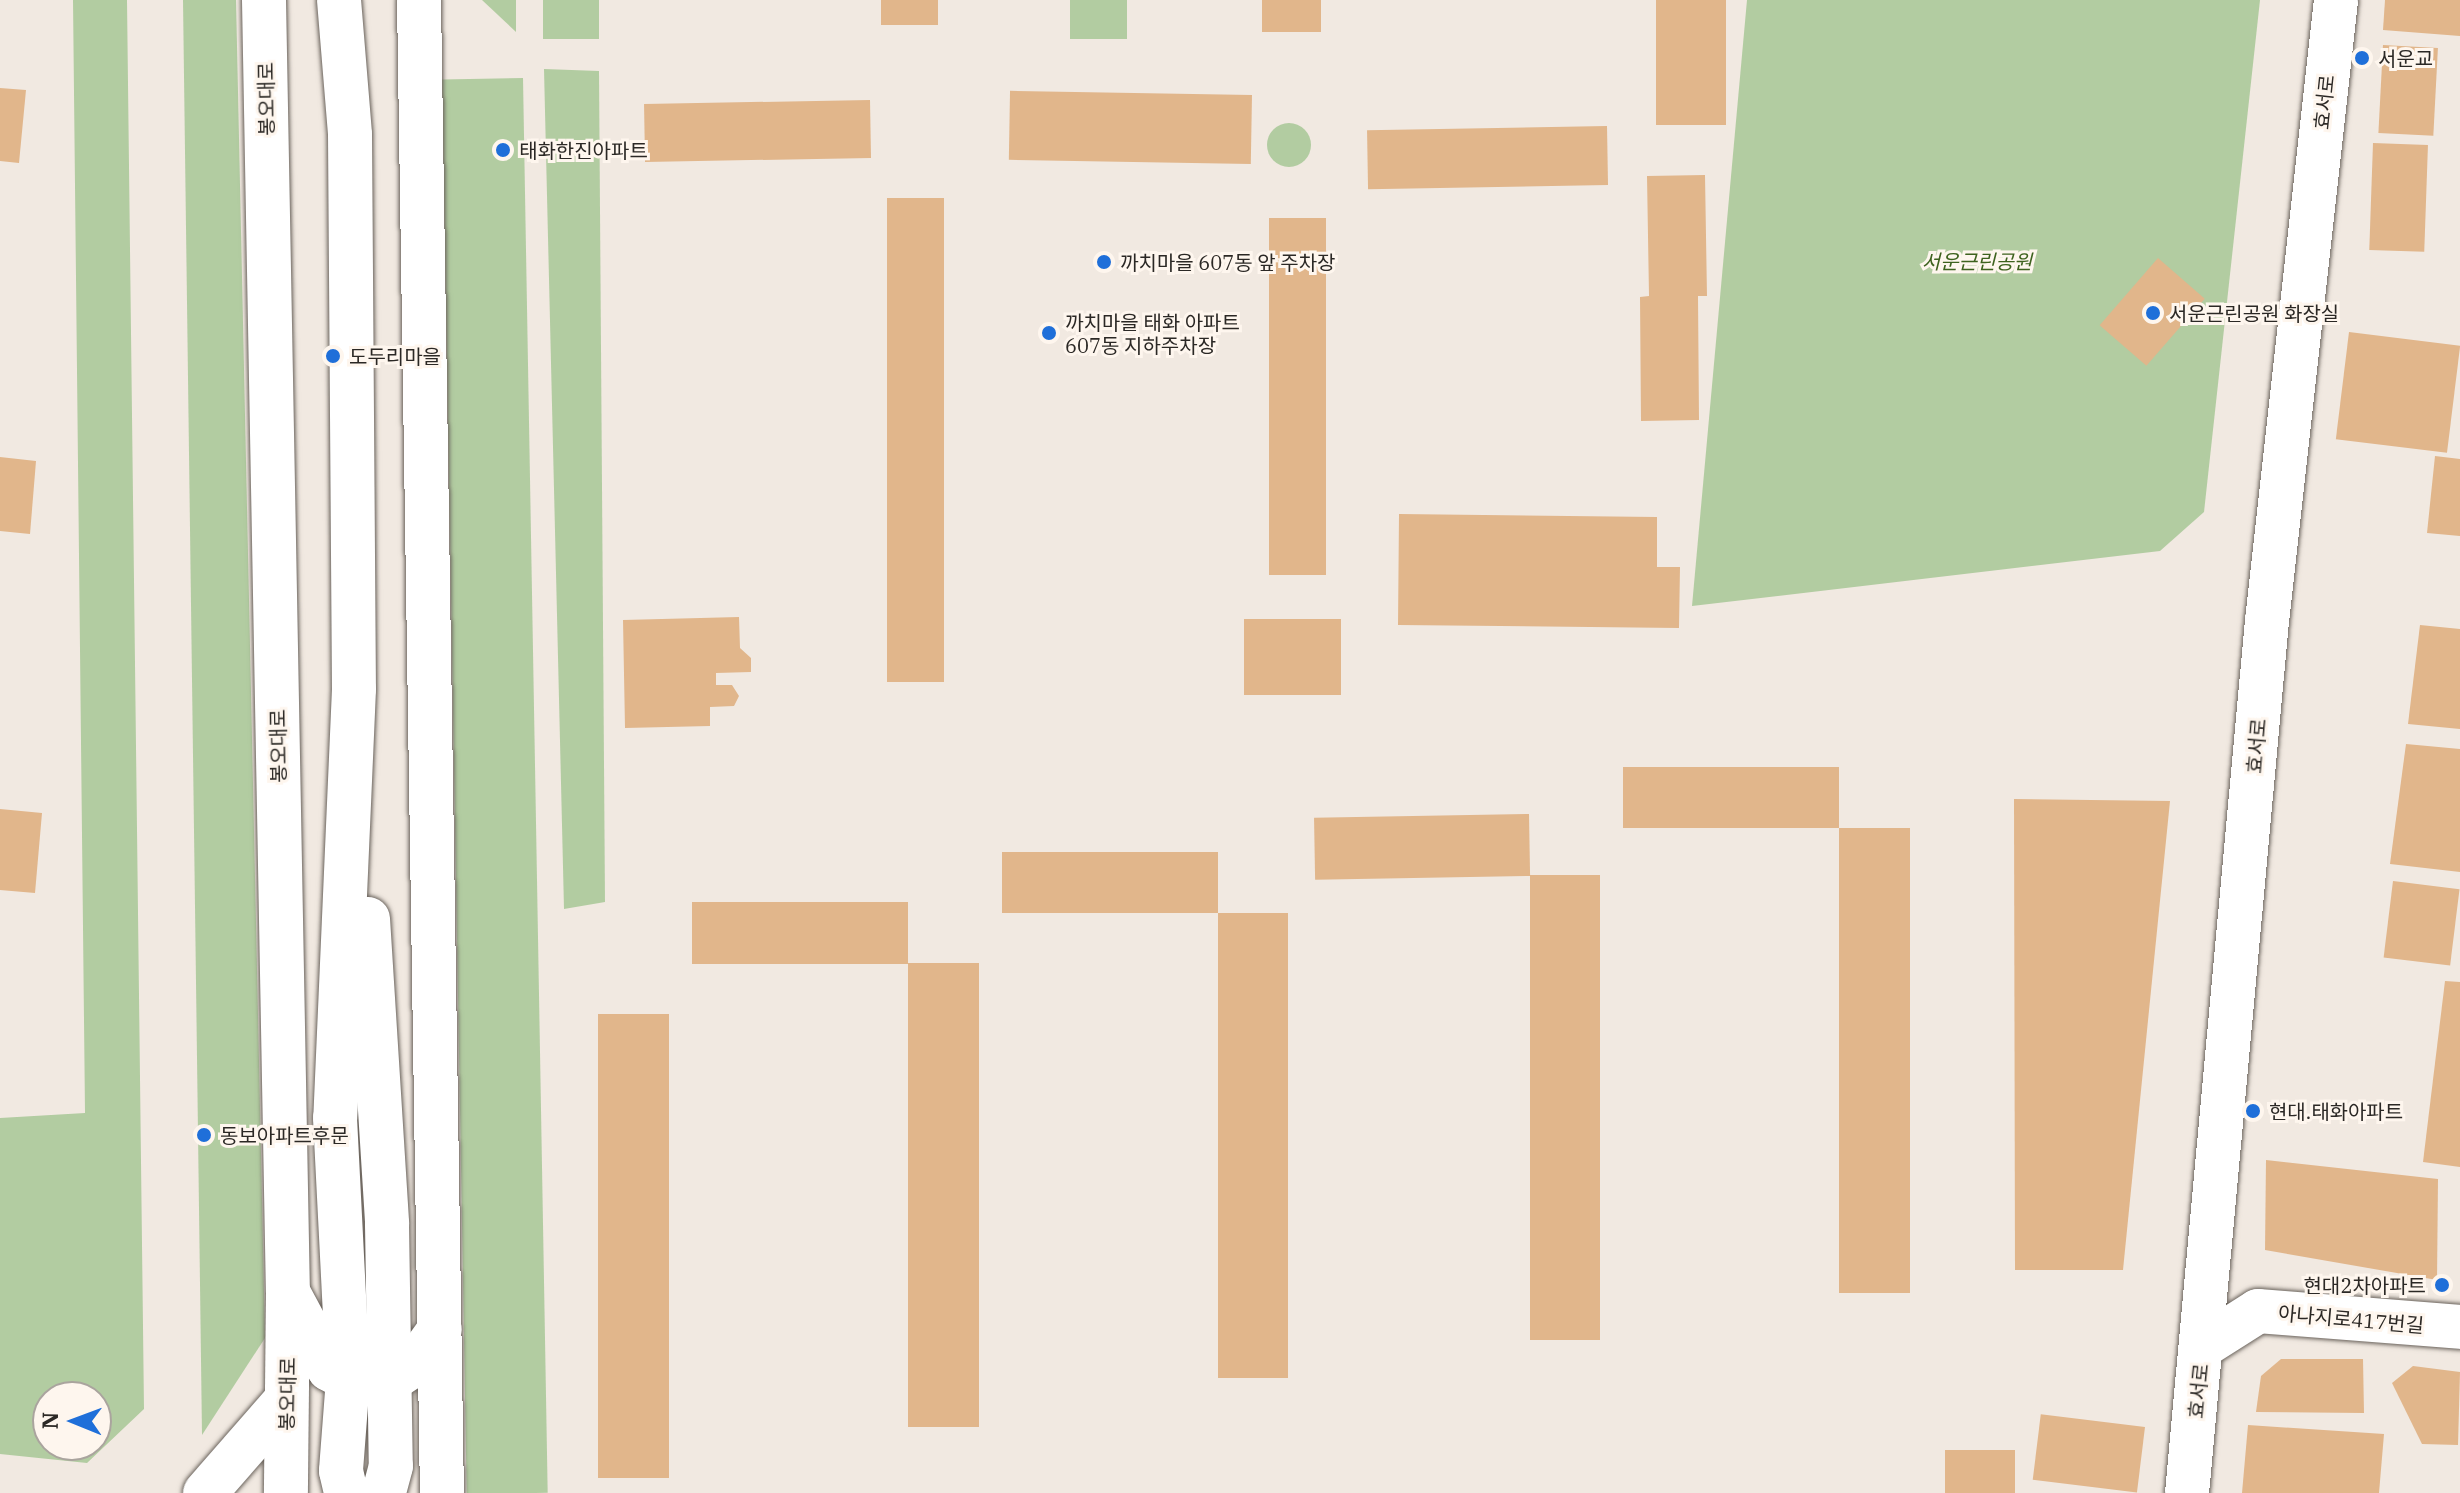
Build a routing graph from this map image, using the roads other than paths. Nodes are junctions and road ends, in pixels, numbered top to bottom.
1 (264, 0) edge
2 (339, 0) edge
3 (419, 0) edge
4 (2336, 0) edge
5 (288, 1292) junction
6 (2460, 1327) edge
7 (440, 1329) junction
8 (2203, 1346) junction
9 (369, 1380) junction
10 (286, 1400) junction
11 (205, 1493) edge
12 (286, 1493) edge
13 (346, 1493) edge
14 (384, 1493) edge
15 (442, 1493) edge
16 (2187, 1493) edge

1 - 5 main road, 봉오대로
2 - 9 main road
3 - 7 main road
4 - 8 main road, 효서로
5 - 9 main road
5 - 10 main road, 봉오대로
6 - 8 main road, 아나지로417번길
7 - 9 main road
7 - 15 main road
8 - 16 main road, 효서로
9 - 13 main road
9 - 14 main road
10 - 11 main road
10 - 12 main road, 봉오대로

